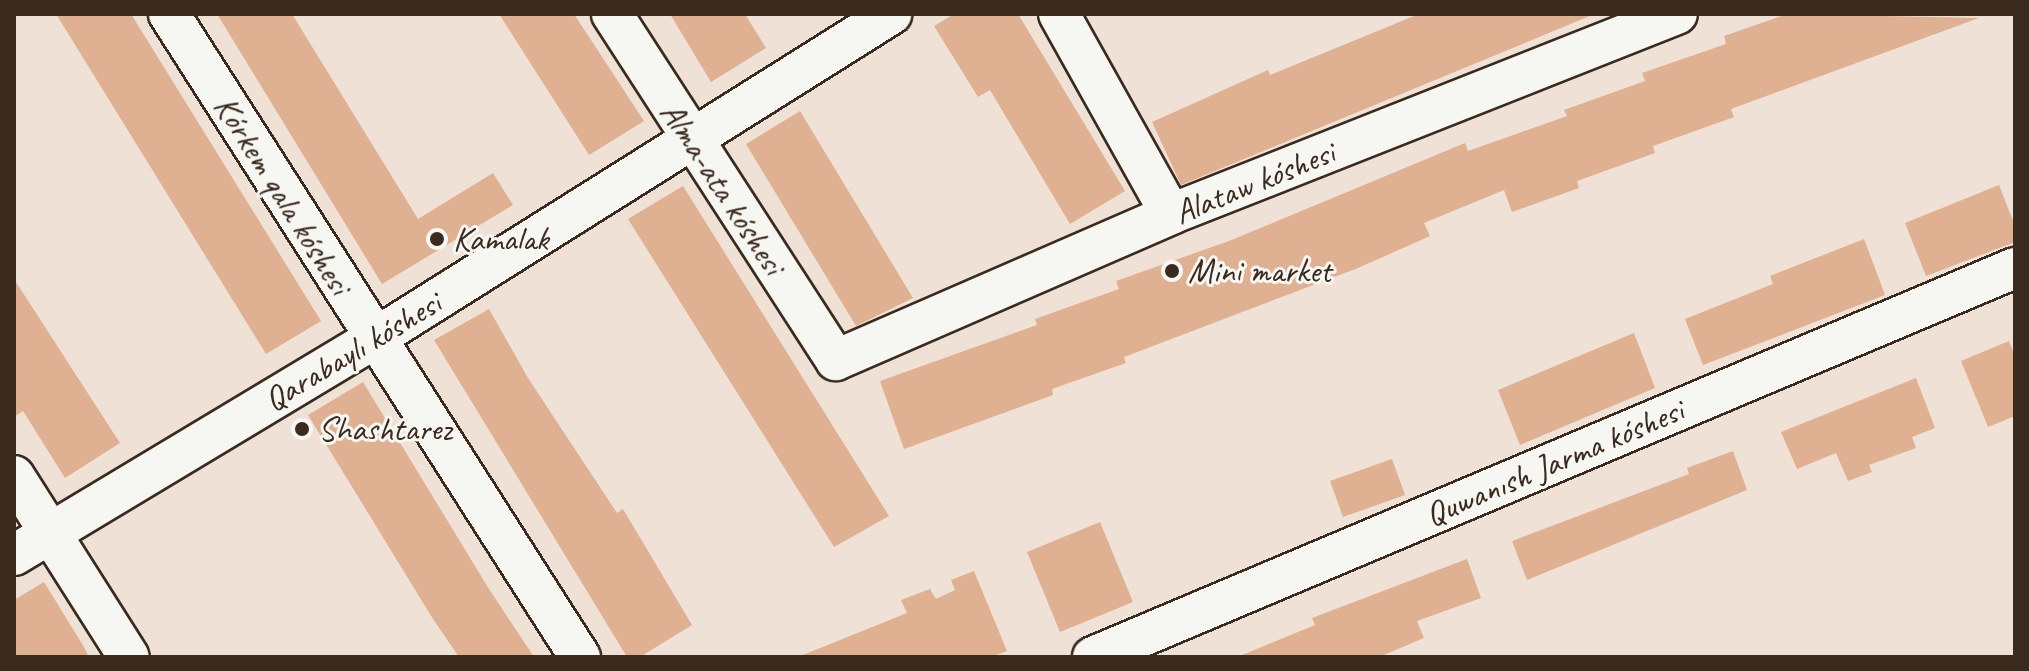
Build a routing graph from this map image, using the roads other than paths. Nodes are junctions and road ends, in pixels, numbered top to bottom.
1 (169, 14) edge
2 (612, 14) edge
3 (891, 14) edge
4 (1059, 14) edge
5 (1677, 14) edge
6 (692, 141) junction
7 (1171, 214) junction
8 (2015, 268) edge
9 (374, 339) junction
10 (836, 360) joint
11 (14, 476) edge
12 (50, 533) junction
13 (14, 555) edge
14 (129, 657) edge
15 (580, 657) edge
16 (1093, 657) edge

1 - 9 street, Kórkem qala kóshesi
2 - 6 street, Alma-ata kóshesi
3 - 6 street, Qarabaylı kóshesi
4 - 7 street
5 - 7 street, Alataw kóshesi
6 - 9 street, Qarabaylı kóshesi
6 - 10 street, Alma-ata kóshesi
7 - 10 street, Alataw kóshesi
8 - 16 street, Quwanısh Jarma kóshesi
9 - 12 street, Qarabaylı kóshesi
9 - 15 street, Kórkem qala kóshesi
11 - 12 street
12 - 13 street, Qarabaylı kóshesi
12 - 14 street

